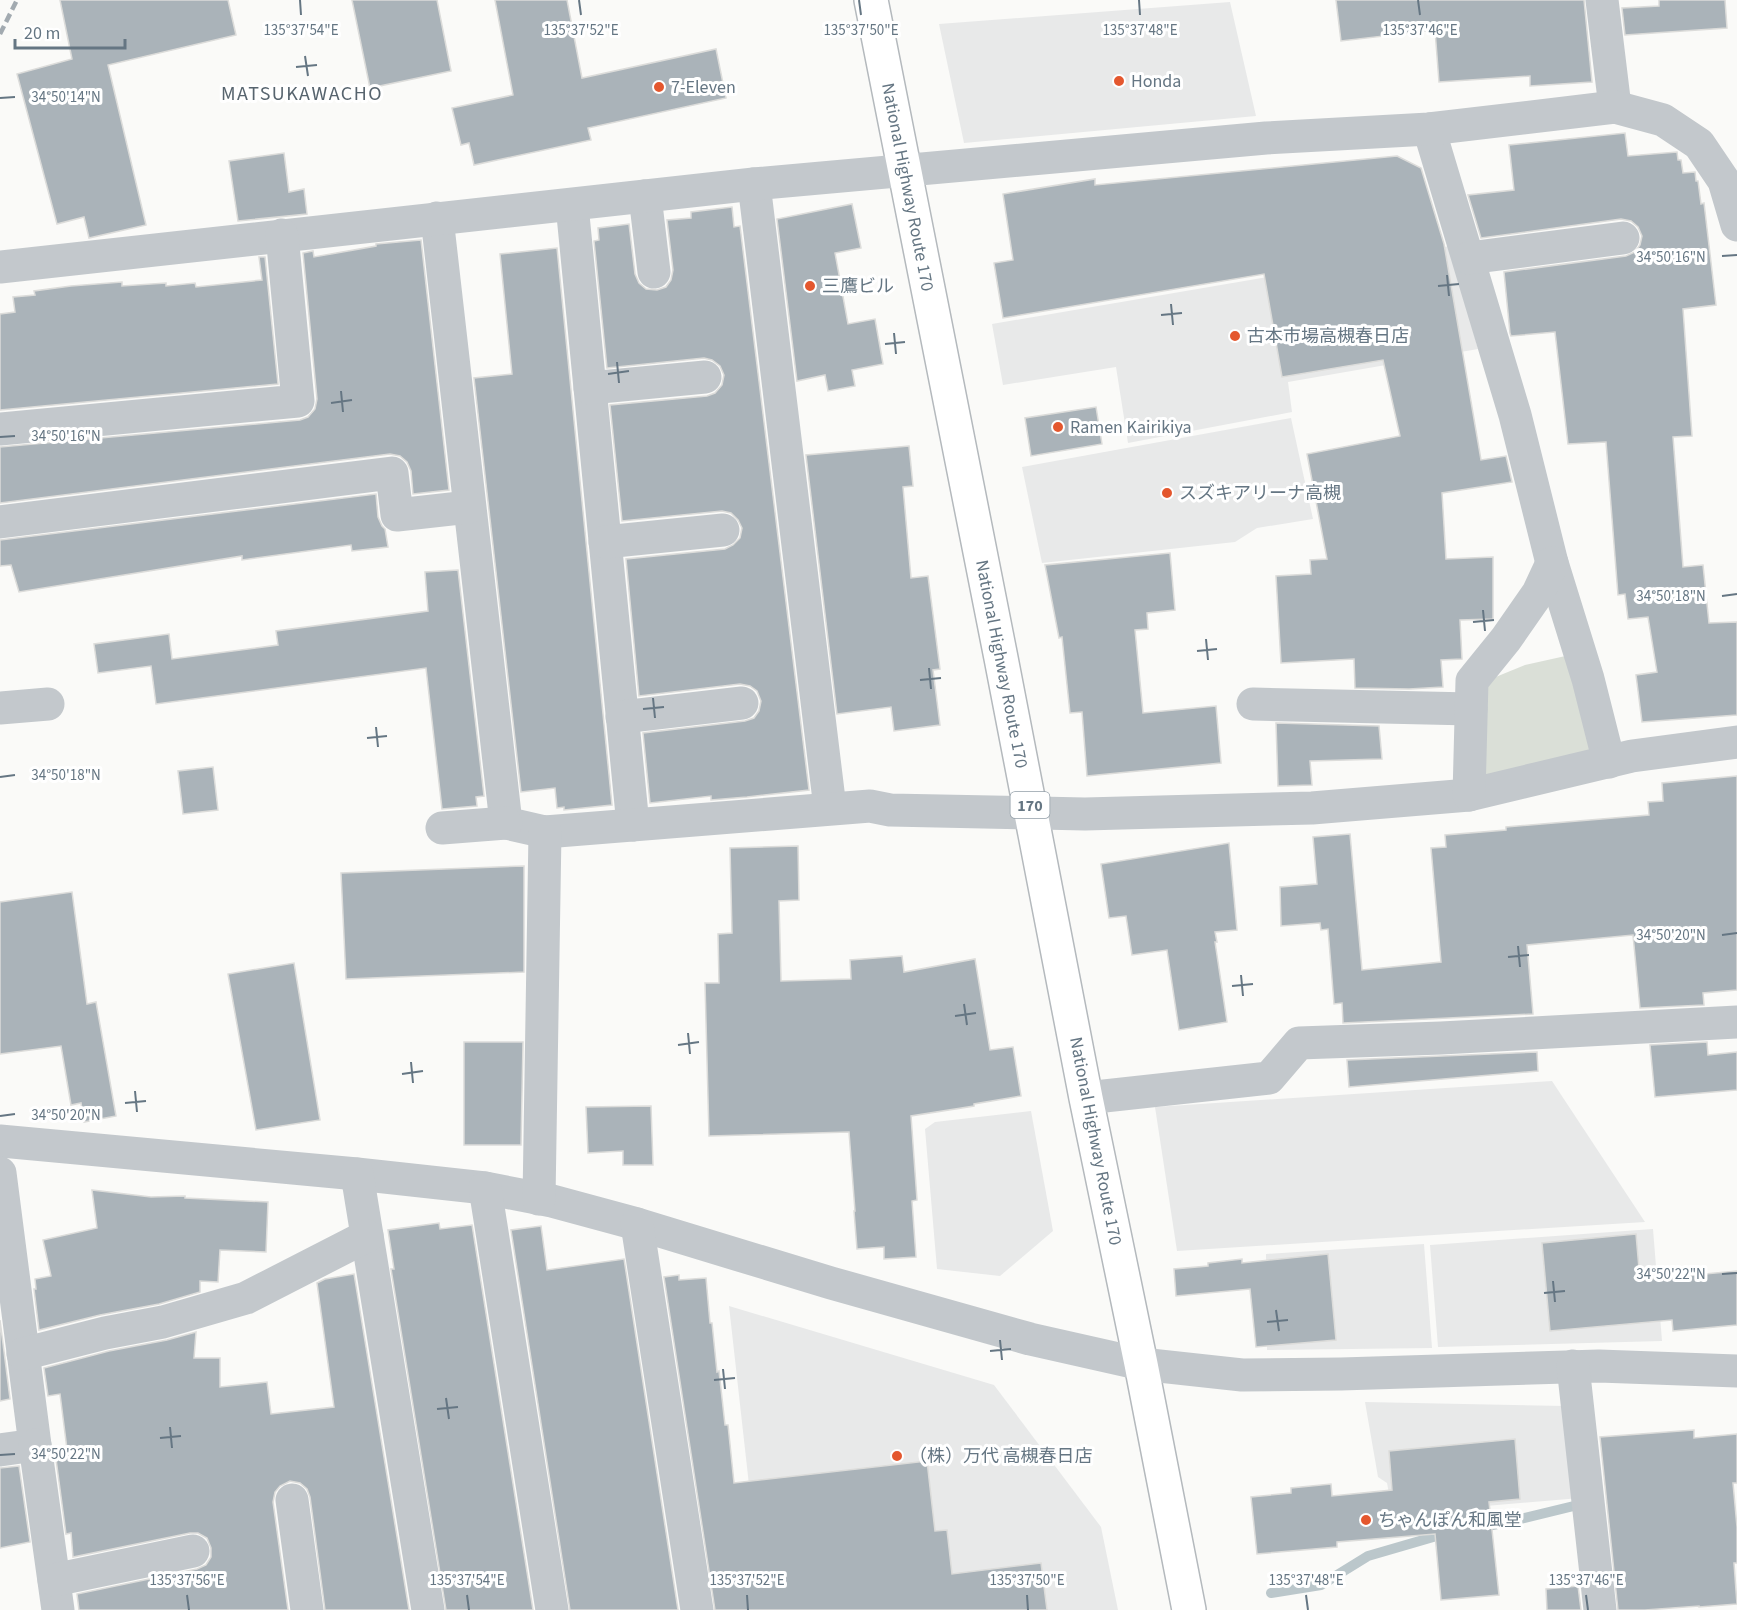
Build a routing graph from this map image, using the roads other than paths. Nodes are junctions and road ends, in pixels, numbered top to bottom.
1 (871, 0) edge
2 (1602, 0) edge
3 (1615, 107) junction
4 (1429, 129) junction
5 (1721, 153) edge
6 (905, 171) junction
7 (754, 184) junction
8 (645, 196) junction
9 (572, 205) junction
10 (437, 218) junction
11 (1737, 225) edge
12 (282, 235) junction
13 (1623, 238) dead end
14 (1469, 258) junction
15 (0, 267) edge
16 (654, 272) dead end
17 (705, 377) dead end
18 (590, 388) junction
19 (0, 429) edge
20 (470, 507) junction
21 (0, 522) edge
22 (723, 530) dead end
23 (605, 543) junction
24 (1552, 563) junction
25 (742, 703) dead end
26 (48, 704) dead end
27 (1253, 704) dead end
28 (0, 708) edge
29 (1471, 709) junction
30 (622, 717) junction
31 (1737, 742) edge
32 (1609, 762) junction
33 (1469, 795) junction
34 (830, 808) junction
35 (1031, 812) junction
36 (506, 824) junction
37 (633, 825) junction
38 (442, 828) dead end
39 (545, 832) junction
40 (1737, 1022) edge
41 (1086, 1098) junction
42 (0, 1141) edge
43 (0, 1173) edge
44 (357, 1174) junction
45 (485, 1188) junction
46 (539, 1199) junction
47 (636, 1224) junction
48 (367, 1236) junction
49 (23, 1354) junction
50 (1141, 1364) junction
51 (1573, 1366) junction
52 (1737, 1371) edge
53 (35, 1445) junction
54 (0, 1450) edge
55 (292, 1500) dead end
56 (193, 1551) dead end
57 (56, 1595) edge
58 (307, 1610) edge
59 (428, 1610) edge
60 (552, 1610) edge
61 (697, 1610) edge
62 (1189, 1610) edge
63 (1600, 1610) edge

1 - 6 highway, National Highway Route 170 / 170
2 - 3 street
3 - 4 street
3 - 5 street
4 - 6 street
4 - 14 street
5 - 11 street
6 - 7 street
6 - 35 highway, National Highway Route 170 / 170
7 - 8 street
7 - 34 street
8 - 9 street
8 - 16 street
9 - 10 street
9 - 18 street
10 - 12 street
10 - 20 street
12 - 15 street
12 - 19 street
13 - 14 street
14 - 24 street
17 - 18 street
18 - 23 street
20 - 21 street
20 - 36 street
22 - 23 street
23 - 30 street
24 - 29 street
24 - 32 street
25 - 30 street
26 - 28 street
27 - 29 street
29 - 33 street
30 - 37 street
31 - 32 street
32 - 33 street
33 - 35 street
34 - 35 street
34 - 37 street
35 - 41 highway, National Highway Route 170 / 170
36 - 38 street
36 - 39 street
37 - 39 street
39 - 46 street
40 - 41 street
41 - 50 highway, National Highway Route 170 / 170
42 - 44 street
43 - 49 street
44 - 45 street
44 - 48 street
45 - 46 street
45 - 60 street
46 - 47 street
47 - 50 street
47 - 61 street
48 - 49 street
48 - 59 street
49 - 53 street
50 - 51 street
50 - 62 highway, National Highway Route 170 / 170
51 - 52 street
51 - 63 street
53 - 54 street
53 - 57 street
55 - 58 street
56 - 57 street

